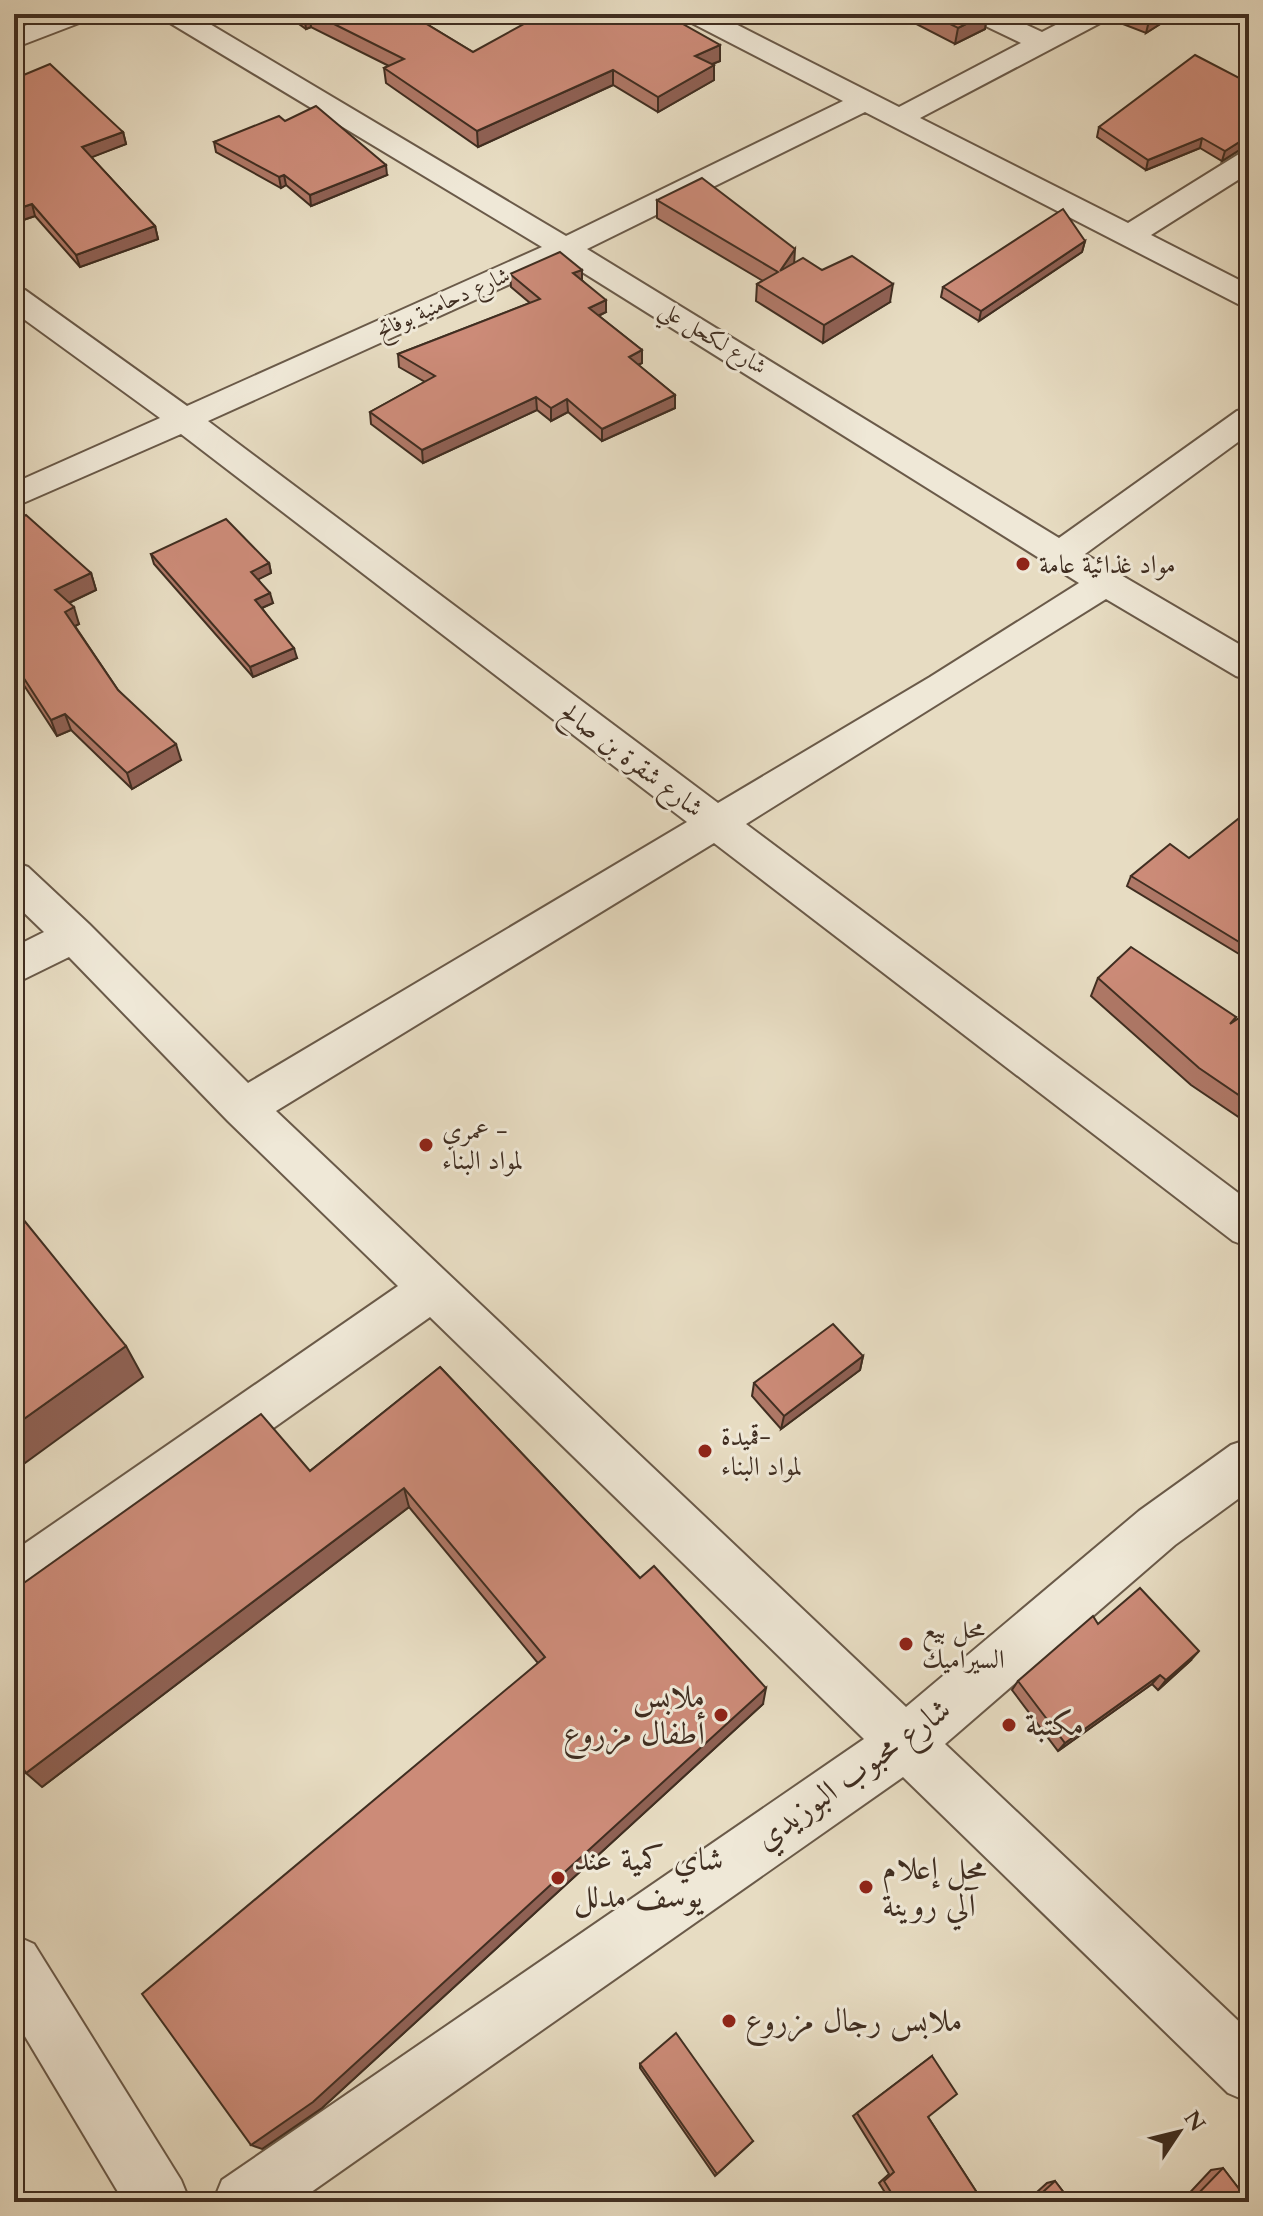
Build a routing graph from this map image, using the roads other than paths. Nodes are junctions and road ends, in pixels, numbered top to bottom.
1 (78, 14) edge
2 (174, 14) edge
3 (695, 14) edge
4 (982, 14) edge
5 (1097, 14) edge
6 (14, 40) edge
7 (1043, 43) junction
8 (867, 100) junction
9 (901, 117) junction
10 (1249, 160) edge
11 (1128, 236) junction
12 (565, 248) junction
13 (14, 297) edge
14 (1249, 297) edge
15 (1249, 418) edge
16 (186, 421) junction
17 (14, 496) edge
18 (1060, 555) junction
19 (1105, 583) junction
20 (1249, 667) edge
21 (714, 823) junction
22 (14, 878) edge
23 (74, 935) junction
24 (14, 967) edge
25 (244, 1108) junction
26 (1249, 1227) edge
27 (434, 1288) junction
28 (1249, 1462) edge
29 (14, 1581) edge
30 (905, 1743) junction
31 (14, 1964) edge
32 (1249, 2072) edge
33 (159, 2202) edge
34 (244, 2202) edge

1 - 6 street
2 - 12 street, شارع لكحل علي
3 - 8 street
4 - 7 street
5 - 7 street
7 - 9 street
8 - 9 street
8 - 12 street, شارع دحامنية بوفاتح
9 - 11 street
10 - 11 street
11 - 14 street
12 - 16 street, شارع دحامنية بوفاتح
12 - 18 street, شارع لكحل علي
13 - 16 street, شارع شقرة بن صالح
15 - 18 street
16 - 17 street, شارع دحامنية بوفاتح
16 - 21 street, شارع شقرة بن صالح
18 - 19 street, شارع لكحل علي
19 - 20 street, شارع لكحل علي
19 - 21 street
21 - 25 street
21 - 26 street, شارع شقرة بن صالح
22 - 23 street
23 - 24 street
23 - 25 street
25 - 27 street
27 - 29 street
27 - 30 street
28 - 30 street, شارع محبوب البوزيدي
30 - 32 street
30 - 34 street, شارع محبوب البوزيدي
31 - 33 street

